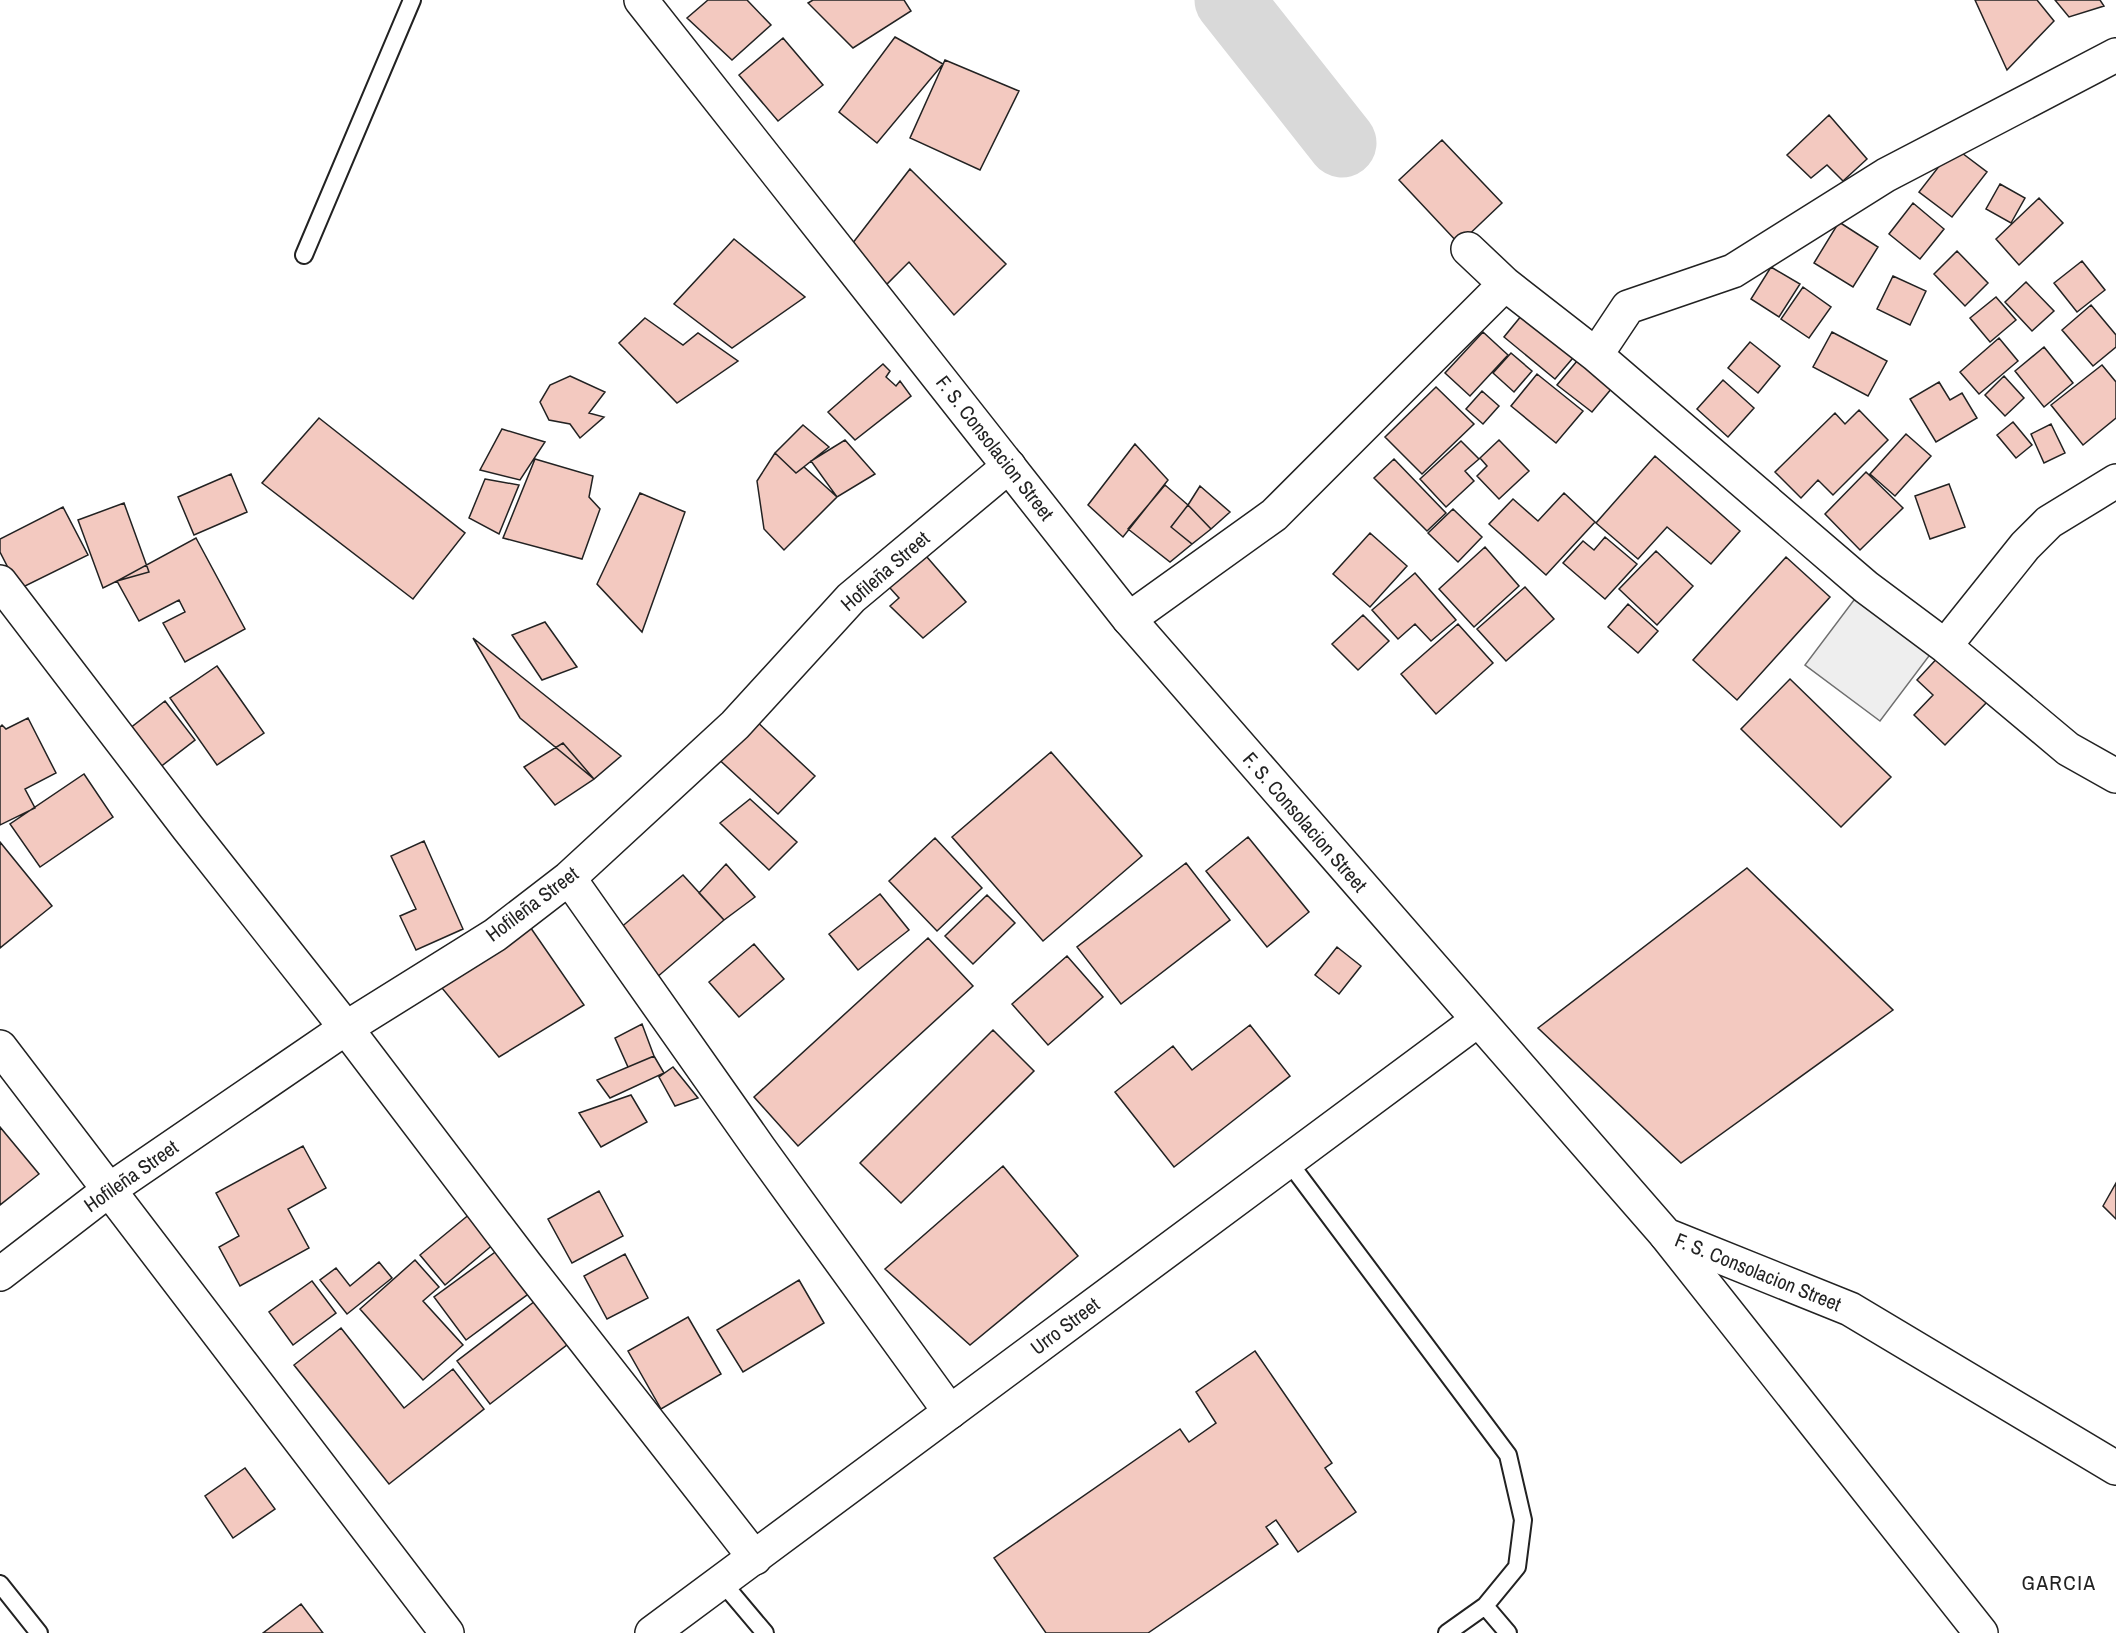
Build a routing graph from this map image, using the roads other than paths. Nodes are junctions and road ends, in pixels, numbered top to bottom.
1 (412, 0) edge
2 (641, 0) edge
3 (2116, 55) edge
4 (1468, 249) dead end
5 (304, 255) dead end
6 (1504, 284) junction
7 (1596, 355) junction
8 (1009, 466) junction
9 (2116, 481) edge
10 (0, 582) edge
11 (1129, 619) junction
12 (1946, 646) junction
13 (2116, 776) edge
14 (569, 878) junction
15 (1478, 1020) junction
16 (346, 1028) junction
17 (0, 1047) edge
18 (1288, 1161) junction
19 (109, 1190) junction
20 (1666, 1235) junction
21 (0, 1274) edge
22 (950, 1412) junction
23 (2116, 1468) edge
24 (755, 1558) junction
25 (722, 1582) junction
26 (0, 1584) edge
27 (1485, 1606) junction
28 (39, 1633) edge
29 (447, 1633) edge
30 (652, 1633) edge
31 (765, 1633) edge
32 (1447, 1633) edge
33 (1508, 1633) edge
34 (1981, 1633) edge

1 - 5 lane
2 - 8 street, F. S. Consolacion Street
3 - 7 street
4 - 6 street
6 - 7 street
6 - 11 street
7 - 12 street
8 - 11 street, F. S. Consolacion Street
8 - 14 street, Hofileña Street
9 - 12 street
10 - 16 street
11 - 15 street, F. S. Consolacion Street
12 - 13 street
14 - 16 street, Hofileña Street
14 - 22 street
15 - 18 street, Urro Street
15 - 20 street, F. S. Consolacion Street
16 - 19 street, Hofileña Street
16 - 24 street
17 - 19 street
18 - 22 street, Urro Street
18 - 27 lane
19 - 21 street, Hofileña Street
19 - 29 street
20 - 23 street, F. S. Consolacion Street
20 - 34 street
22 - 24 street, Urro Street
24 - 25 street, Urro Street
25 - 30 street, Urro Street
25 - 31 lane
26 - 28 lane
27 - 32 lane
27 - 33 lane

